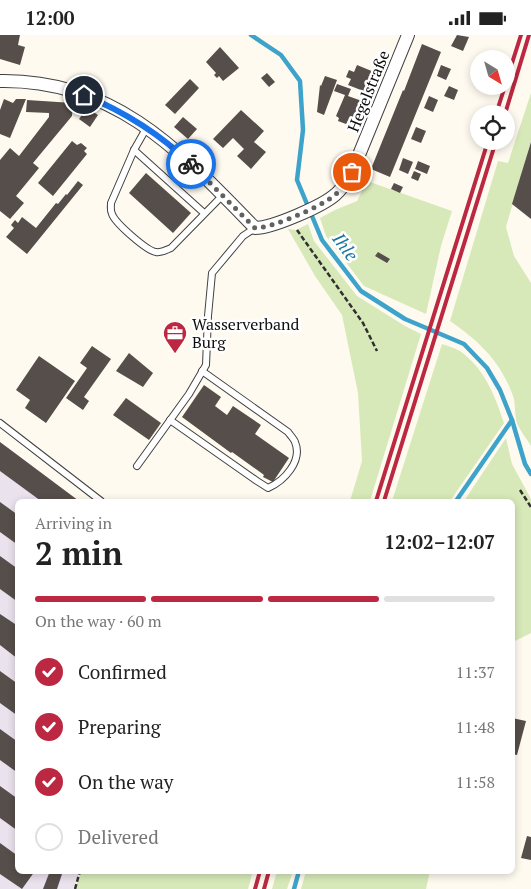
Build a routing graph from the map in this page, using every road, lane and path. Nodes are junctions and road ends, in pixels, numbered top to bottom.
1 (408, 35) edge
2 (0, 81) edge
3 (147, 127) junction
4 (134, 149) junction
5 (224, 195) junction
6 (204, 213) junction
7 (291, 218) junction
8 (255, 228) junction
9 (377, 351) dead end
10 (202, 371) junction
11 (170, 420) junction
12 (0, 423) edge
13 (137, 466) dead end
14 (520, 490) dead end
15 (98, 499) edge
16 (531, 507) edge
17 (79, 874) edge
18 (75, 889) edge

1 - 7 street, Hegelstraße
2 - 3 street
3 - 4 lane
3 - 5 street
4 - 6 lane
4 - 6 lane
5 - 6 lane
5 - 8 street
7 - 8 street, Hegelstraße
7 - 9 path
8 - 10 lane
10 - 11 lane
10 - 11 lane
11 - 13 lane
12 - 15 lane
14 - 16 path
17 - 18 path

